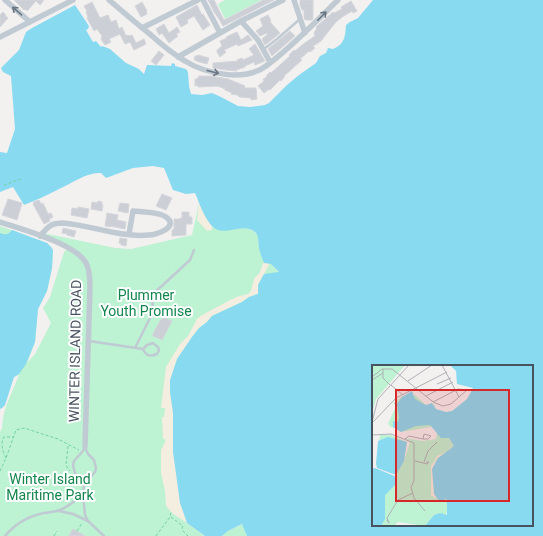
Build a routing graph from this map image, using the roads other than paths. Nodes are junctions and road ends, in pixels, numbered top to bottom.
1 (5, 0) edge
2 (73, 0) edge
3 (109, 0) edge
4 (198, 0) edge
5 (203, 0) edge
6 (283, 0) edge
7 (294, 0) edge
8 (338, 0) edge
9 (300, 19) junction
10 (241, 21) junction
11 (30, 22) junction
12 (142, 28) junction
13 (220, 33) junction
14 (305, 33) junction
15 (0, 37) edge
16 (264, 49) junction
17 (178, 56) junction
18 (270, 62) junction
19 (0, 222) edge
20 (129, 234) junction
21 (40, 236) junction
22 (194, 250) dead end
23 (88, 341) junction
24 (135, 348) junction
25 (143, 349) junction
26 (84, 449) junction
27 (84, 484) junction
28 (83, 495) junction
29 (58, 511) junction
30 (88, 521) junction
31 (5, 536) edge
32 (104, 536) edge

11 -> 1 street
2 - 11 street
3 - 12 street
4 - 12 street
5 - 13 street
6 - 10 street
7 - 9 street
14 -> 8 street
9 - 14 street
9 - 16 lane
10 - 13 street
10 - 16 street
11 - 15 street
12 - 17 street
13 - 17 street
14 - 18 street
16 - 18 street
17 -> 18 street
19 - 21 street, WINTER ISLAND ROAD
20 - 20 street
20 - 21 street
21 - 23 street, WINTER ISLAND ROAD
22 - 24 lane
23 - 24 lane
23 - 26 street, WINTER ISLAND ROAD
24 - 25 lane
25 - 25 lane
26 - 27 lane, WINTER ISLAND ROAD
26 - 27 lane
27 - 28 lane
28 - 29 lane
28 - 30 lane
29 - 30 lane
29 - 31 lane
30 - 32 lane

